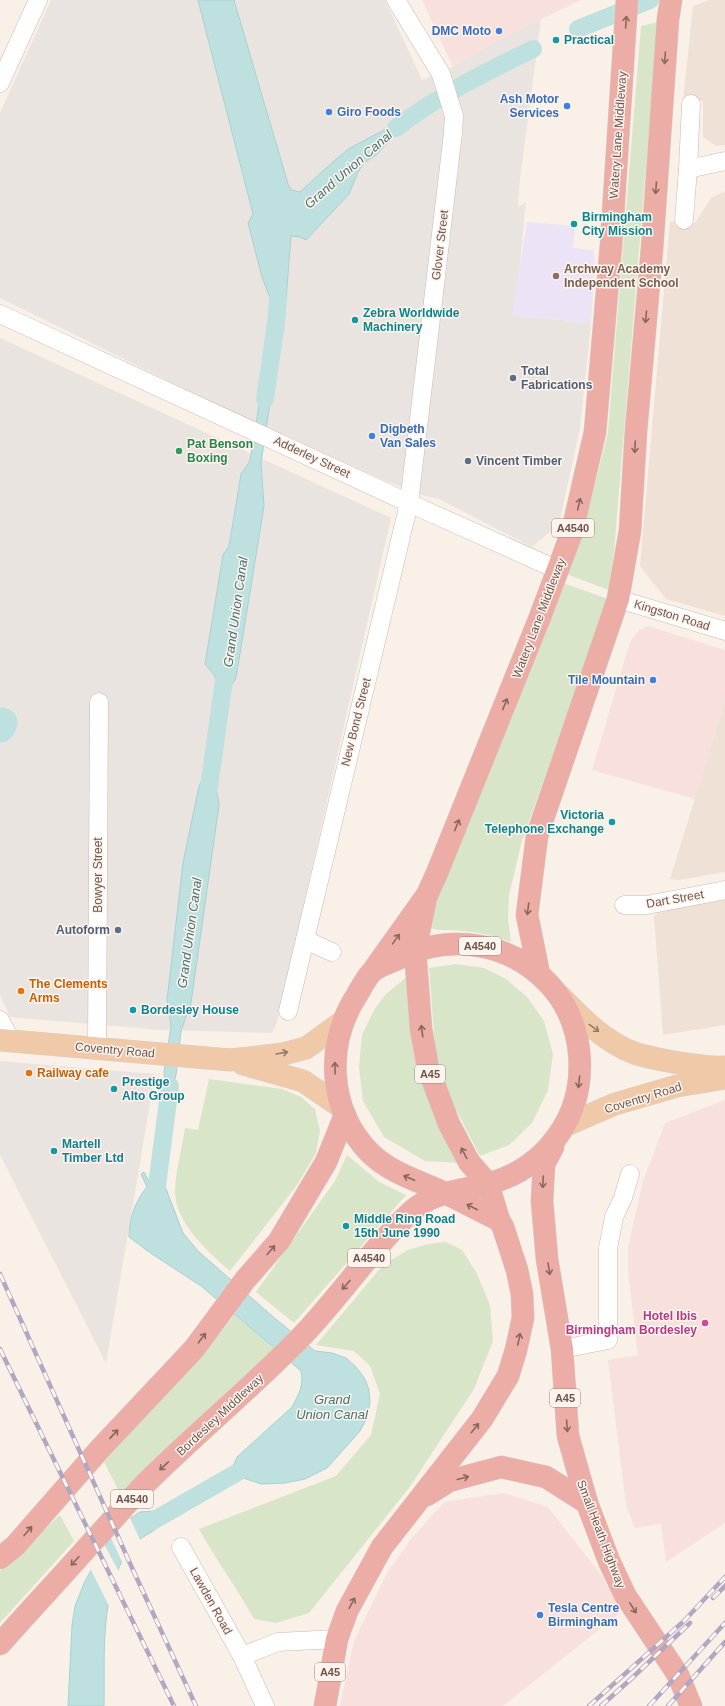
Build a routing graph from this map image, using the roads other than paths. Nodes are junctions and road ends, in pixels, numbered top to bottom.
1 (38, 0) edge
2 (396, 0) edge
3 (627, 0) edge
4 (669, 10) edge
5 (0, 83) edge
6 (691, 104) dead end
7 (725, 161) edge
8 (688, 169) junction
9 (684, 220) dead end
10 (0, 314) edge
11 (409, 503) junction
12 (558, 570) junction
13 (618, 599) junction
14 (725, 631) edge
15 (99, 702) dead end
16 (725, 890) edge
17 (427, 895) junction
18 (624, 905) dead end
19 (305, 940) junction
20 (415, 950) junction
21 (332, 952) dead end
22 (373, 971) junction
23 (539, 974) junction
24 (556, 992) junction
25 (288, 1011) dead end
26 (0, 1020) edge
27 (342, 1022) junction
28 (6, 1041) edge
29 (97, 1048) junction
30 (230, 1060) junction
31 (725, 1067) edge
32 (725, 1078) edge
33 (343, 1111) junction
34 (562, 1130) junction
35 (630, 1174) dead end
36 (488, 1184) junction
37 (445, 1193) junction
38 (499, 1220) junction
39 (562, 1349) junction
40 (416, 1502) junction
41 (587, 1503) junction
42 (181, 1547) dead end
43 (0, 1558) edge
44 (337, 1639) junction
45 (0, 1644) edge
46 (242, 1656) junction
47 (265, 1706) edge
48 (325, 1706) edge
49 (691, 1706) edge

1 - 5 street
2 - 11 street, Glover Street
12 -> 3 highway, Watery Lane Middleway / A4540
4 -> 13 highway
6 - 8 street
7 - 8 street
8 - 9 street
10 - 11 street, Adderley Street
11 - 12 street, Adderley Street
11 - 19 street, New Bond Street
17 -> 12 highway, Watery Lane Middleway / A4540
13 - 14 street, Kingston Road
13 -> 23 highway
15 - 29 street, Bowyer Street
16 - 18 street, Dart Street
17 - 20 highway, A45
22 -> 17 highway, Watery Lane Middleway / A4540
19 - 21 street
19 - 25 street, New Bond Street
20 - 22 highway, A4540
20 - 23 highway, A4540
36 -> 20 highway, A45
22 - 27 highway, A4540
23 - 24 highway, A4540
24 -> 31 main road, Coventry Road
24 -> 34 highway, A4540
26 - 28 street
30 -> 27 main road, Coventry Road
33 -> 27 highway, A4540
28 - 29 main road, Coventry Road
29 - 30 main road, Coventry Road
30 - 33 main road, Coventry Road
32 - 34 main road, Coventry Road
37 -> 33 highway, A4540
43 -> 33 highway
34 - 36 highway, A4540
34 -> 39 highway, Small Heath Highway / A45
35 - 39 street
36 - 37 highway, A4540
36 - 38 highway, A45
38 -> 37 highway
37 -> 45 highway, Bordesley Middleway / A4540
40 -> 38 highway, A45
39 -> 41 highway, Small Heath Highway / A45
40 -> 41 highway
44 -> 40 highway, A45
41 -> 49 highway, Small Heath Highway / A45
42 - 46 street, Lawden Road
44 - 46 street
44 - 48 highway, A45
46 - 47 street, Lawden Road

